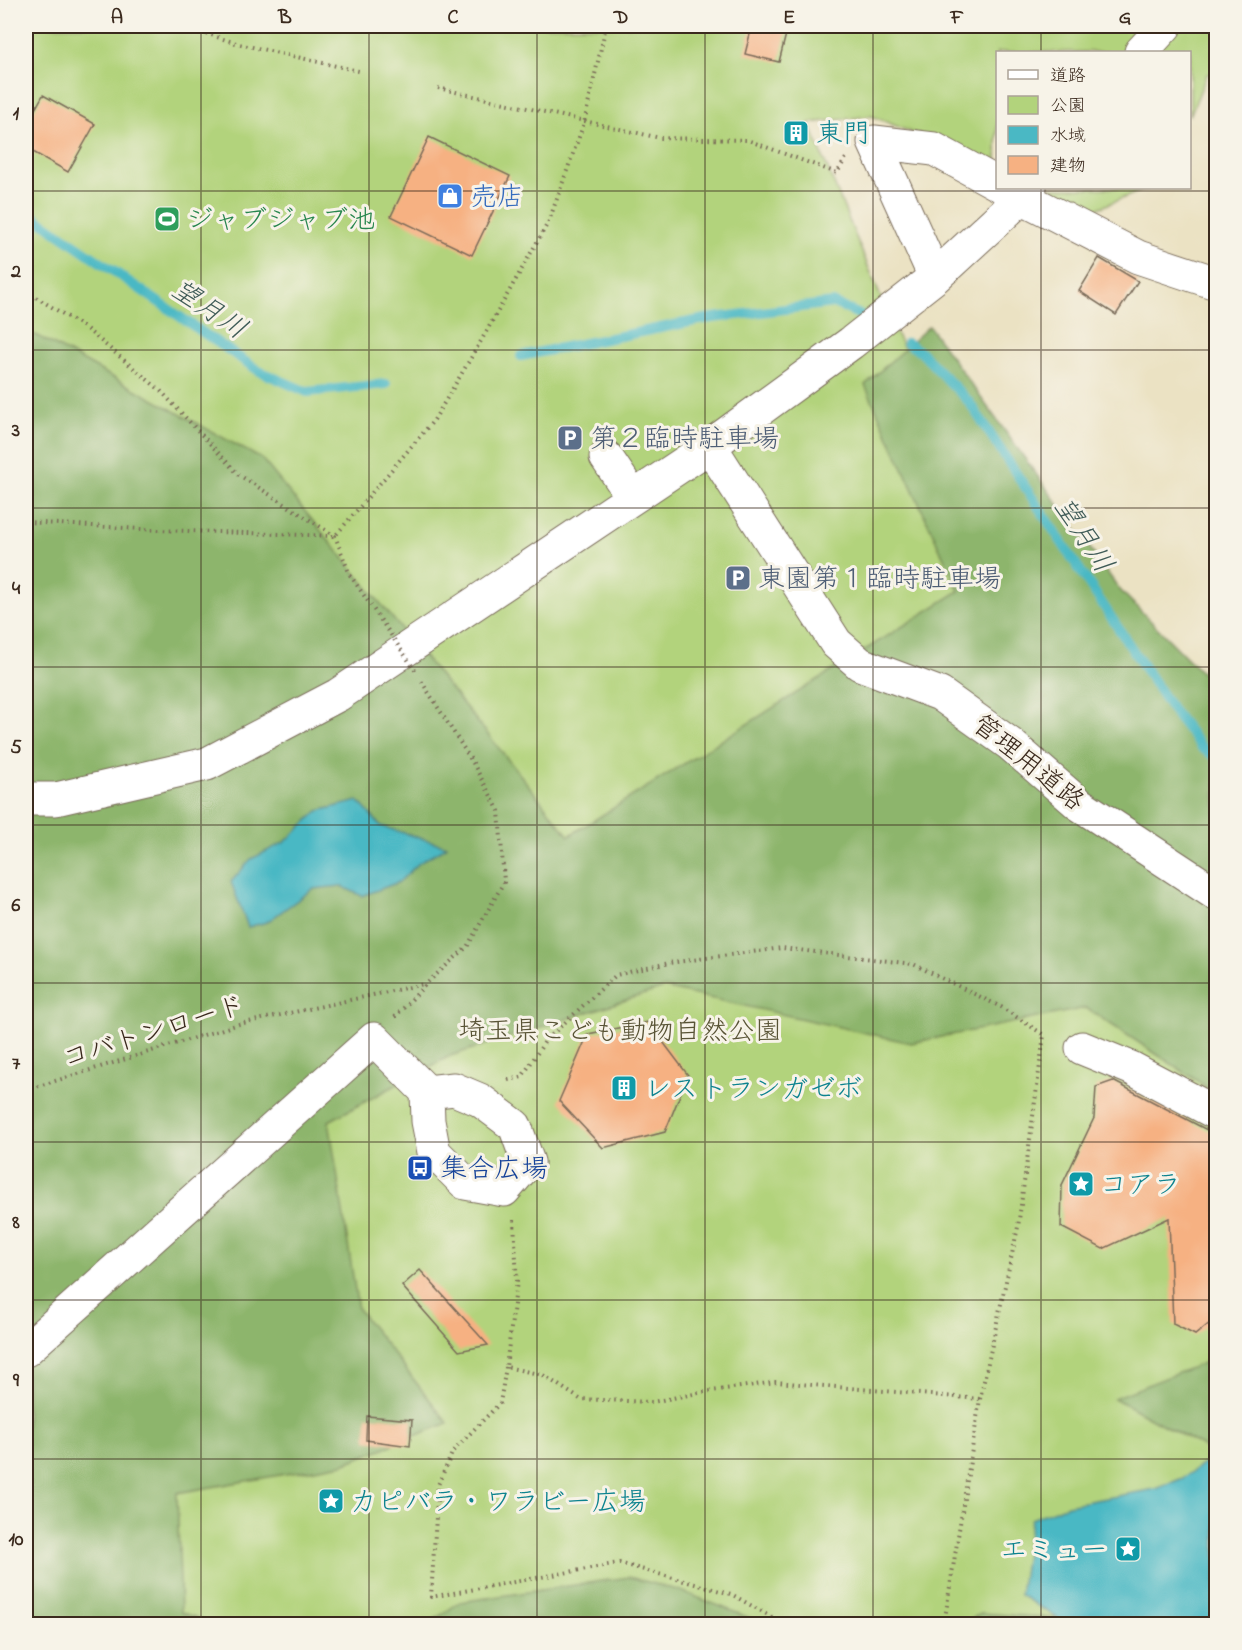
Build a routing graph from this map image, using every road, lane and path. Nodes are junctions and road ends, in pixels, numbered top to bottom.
1 (183, 26) edge
2 (606, 26) edge
3 (1165, 26) edge
4 (1142, 51) edge
5 (363, 72) dead end
6 (438, 88) dead end
7 (584, 123) junction
8 (874, 142) junction
9 (996, 180) edge
10 (1014, 189) edge
11 (935, 277) junction
12 (1216, 283) edge
13 (26, 291) edge
14 (710, 446) junction
15 (606, 457) dead end
16 (633, 497) junction
17 (26, 522) edge
18 (334, 536) junction
19 (26, 799) edge
20 (1216, 894) edge
21 (427, 983) junction
22 (374, 1039) junction
23 (1082, 1048) dead end
24 (26, 1090) edge
25 (440, 1091) junction
26 (1216, 1113) edge
27 (504, 1190) junction
28 (26, 1350) edge
29 (506, 1367) junction
30 (980, 1399) junction
31 (784, 1624) edge
32 (944, 1624) edge

1 - 5 path
2 - 7 path
3 - 4 street
6 - 7 path
7 - 8 path
7 - 18 path
8 - 9 street
8 - 11 street
10 - 11 street
10 - 12 street
11 - 14 street
13 - 18 path
14 - 16 street
14 - 20 street, 管理用道路
15 - 16 street
16 - 19 street
17 - 18 path
18 - 21 path, bridge
21 - 22 path
21 - 24 path, コバトンロード
22 - 25 street
22 - 28 street
23 - 26 street
25 - 27 street
25 - 27 street
25 - 30 path
27 - 29 path
29 - 30 path
29 - 31 path
30 - 32 path

